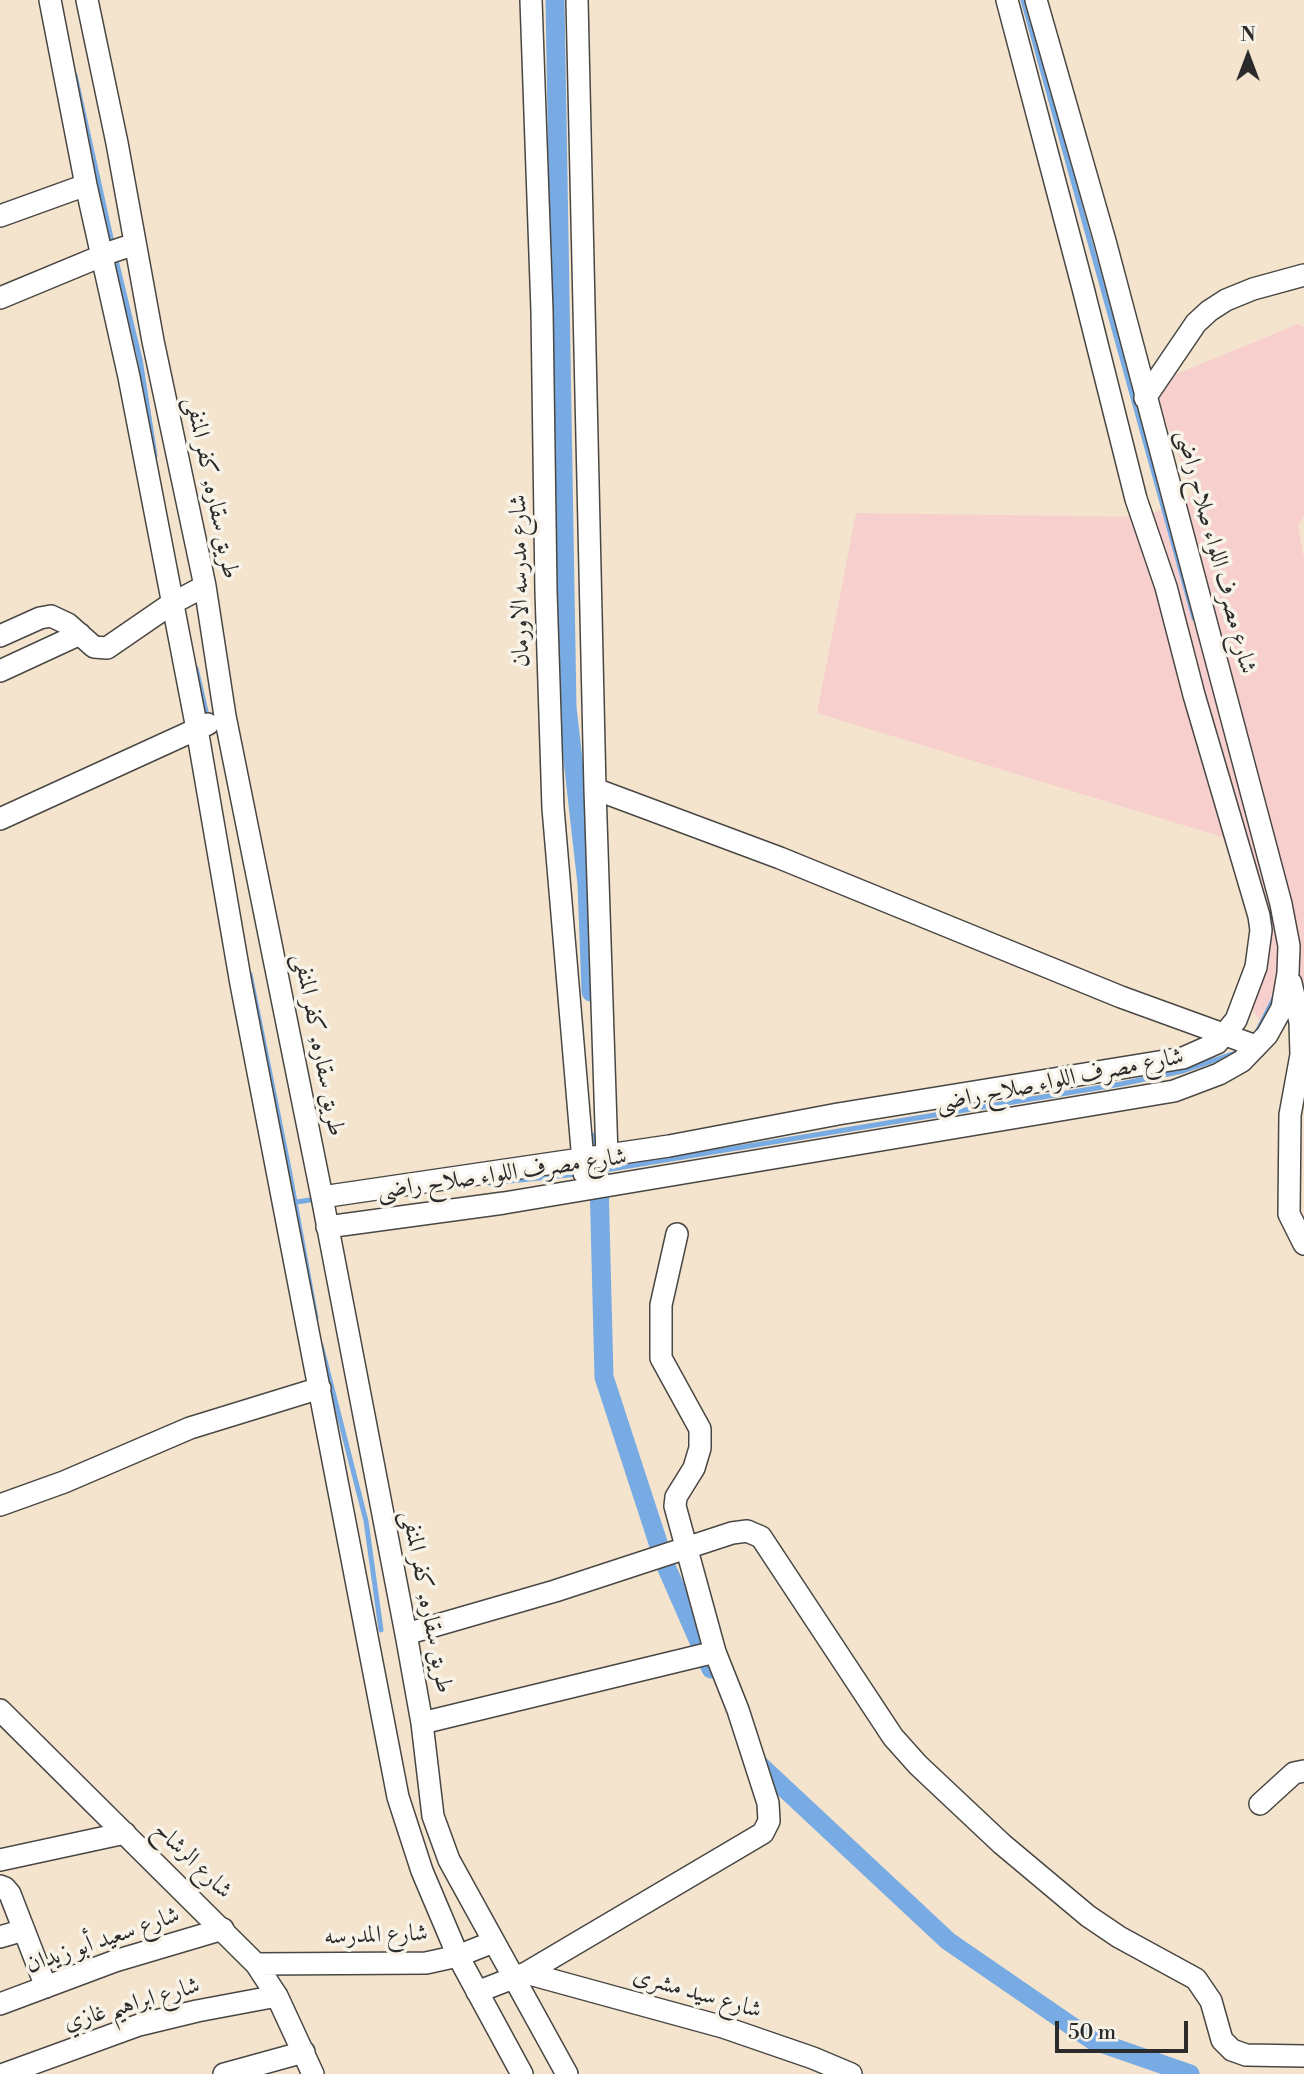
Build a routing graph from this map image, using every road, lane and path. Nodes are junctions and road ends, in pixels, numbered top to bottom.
1 (50, 0) edge
2 (87, 0) edge
3 (531, 0) edge
4 (578, 0) edge
5 (1007, 0) edge
6 (1036, 0) edge
7 (86, 185) junction
8 (0, 216) edge
9 (118, 250) junction
10 (1304, 275) edge
11 (0, 298) edge
12 (138, 344) junction
13 (1145, 398) junction
14 (189, 595) junction
15 (80, 635) junction
16 (0, 636) edge
17 (0, 671) edge
18 (225, 716) junction
19 (197, 729) junction
20 (595, 789) junction
21 (0, 819) edge
22 (235, 858) junction
23 (1288, 973) junction
24 (1226, 1034) junction
25 (1256, 1046) junction
26 (801, 1121) junction
27 (669, 1146) junction
28 (809, 1152) junction
29 (607, 1156) junction
30 (584, 1159) junction
31 (675, 1175) junction
32 (585, 1189) junction
33 (322, 1196) junction
34 (327, 1227) junction
35 (677, 1234) dead end
36 (1304, 1244) edge
37 (320, 1388) junction
38 (345, 1419) junction
39 (0, 1506) edge
40 (686, 1548) junction
41 (407, 1634) junction
42 (715, 1652) junction
43 (415, 1701) junction
44 (384, 1707) junction
45 (0, 1710) edge
46 (422, 1723) junction
47 (1304, 1771) edge
48 (1260, 1804) dead end
49 (125, 1833) junction
50 (0, 1860) edge
51 (0, 1886) edge
52 (223, 1929) junction
53 (24, 1930) junction
54 (0, 1937) edge
55 (494, 1942) junction
56 (458, 1956) junction
57 (256, 1964) junction
58 (520, 1975) junction
59 (46, 1987) junction
60 (477, 1992) junction
61 (277, 1996) junction
62 (0, 2004) edge
63 (304, 2052) junction
64 (1304, 2056) edge
65 (4, 2074) edge
66 (224, 2074) edge
67 (313, 2074) edge
68 (522, 2074) edge
69 (567, 2074) edge
70 (851, 2074) edge

1 - 7 street, طريق سقاره, كفر المنفى
2 - 9 street, طريق سقاره, كفر المنفى
3 - 30 street, شارع مدرسه الاورمان
4 - 20 street
5 - 24 street, شارع مصرف اللواء صلاح راضى
6 - 13 street, شارع مصرف اللواء صلاح راضى
7 - 8 street
7 - 9 street, طريق سقاره, كفر المنفى
9 - 11 street
9 - 12 street, طريق سقاره, كفر المنفى
9 - 12 street, طريق سقاره, كفر المنفى
10 - 13 street
12 - 14 street, طريق سقاره, كفر المنفى
12 - 14 street, طريق سقاره, كفر المنفى
13 - 23 street, شارع مصرف اللواء صلاح راضى
14 - 15 street
14 - 18 street, طريق سقاره, كفر المنفى
14 - 19 street, طريق سقاره, كفر المنفى
15 - 16 street
15 - 17 street
18 - 19 street
18 - 22 street, طريق سقاره, كفر المنفى
19 - 21 street
19 - 22 street, طريق سقاره, كفر المنفى
20 - 24 street
20 - 29 street
22 - 33 street, طريق سقاره, كفر المنفى
22 - 37 street, طريق سقاره, كفر المنفى
23 - 25 street, شارع مصرف اللواء صلاح راضى
23 - 36 street
24 - 25 street
24 - 26 street, شارع مصرف اللواء صلاح راضى
25 - 28 street, شارع مصرف اللواء صلاح راضى
26 - 27 street, شارع مصرف اللواء صلاح راضى
26 - 28 street
27 - 29 street, شارع مصرف اللواء صلاح راضى
27 - 31 street
28 - 31 street, شارع مصرف اللواء صلاح راضى
29 - 30 street, شارع مصرف اللواء صلاح راضى
30 - 32 street, شارع مدرسه الاورمان
30 - 33 street, شارع مصرف اللواء صلاح راضى
31 - 32 street, شارع مصرف اللواء صلاح راضى
32 - 34 street, شارع مصرف اللواء صلاح راضى
33 - 34 street, طريق سقاره, كفر المنفى
34 - 38 street, طريق سقاره, كفر المنفى
35 - 40 street
37 - 38 street, طريق سقاره, كفر المنفى
37 - 39 street
38 - 41 street, طريق سقاره, كفر المنفى
38 - 44 street, طريق سقاره, كفر المنفى
40 - 41 street
40 - 42 street
40 - 64 street
41 - 43 street, طريق سقاره, كفر المنفى
42 - 46 street
42 - 58 street
43 - 44 street
43 - 46 street, طريق سقاره, كفر المنفى
44 - 56 street, طريق سقاره, كفر المنفى
45 - 49 street, شارع الرشاح
46 - 55 street, طريق سقاره, كفر المنفى
47 - 48 street
49 - 50 street
49 - 52 street, شارع الرشاح
51 - 53 street
52 - 57 street, شارع الرشاح
52 - 59 street, شارع سعيد أبو زيدان
53 - 54 street
53 - 59 street
55 - 56 street, شارع المدرسه
55 - 58 street, طريق سقاره, كفر المنفى
56 - 57 street, شارع المدرسه
56 - 60 street, طريق سقاره, كفر المنفى
57 - 61 street, شارع الرشاح
58 - 60 street
58 - 69 street, طريق سقاره, كفر المنفى
58 - 70 street, شارع سيد مشرى
59 - 62 street, شارع سعيد أبو زيدان
60 - 68 street, طريق سقاره, كفر المنفى
61 - 63 street, شارع الرشاح
61 - 65 street, شارع ابراهيم غازي
63 - 66 street
63 - 67 street, شارع الرشاح

